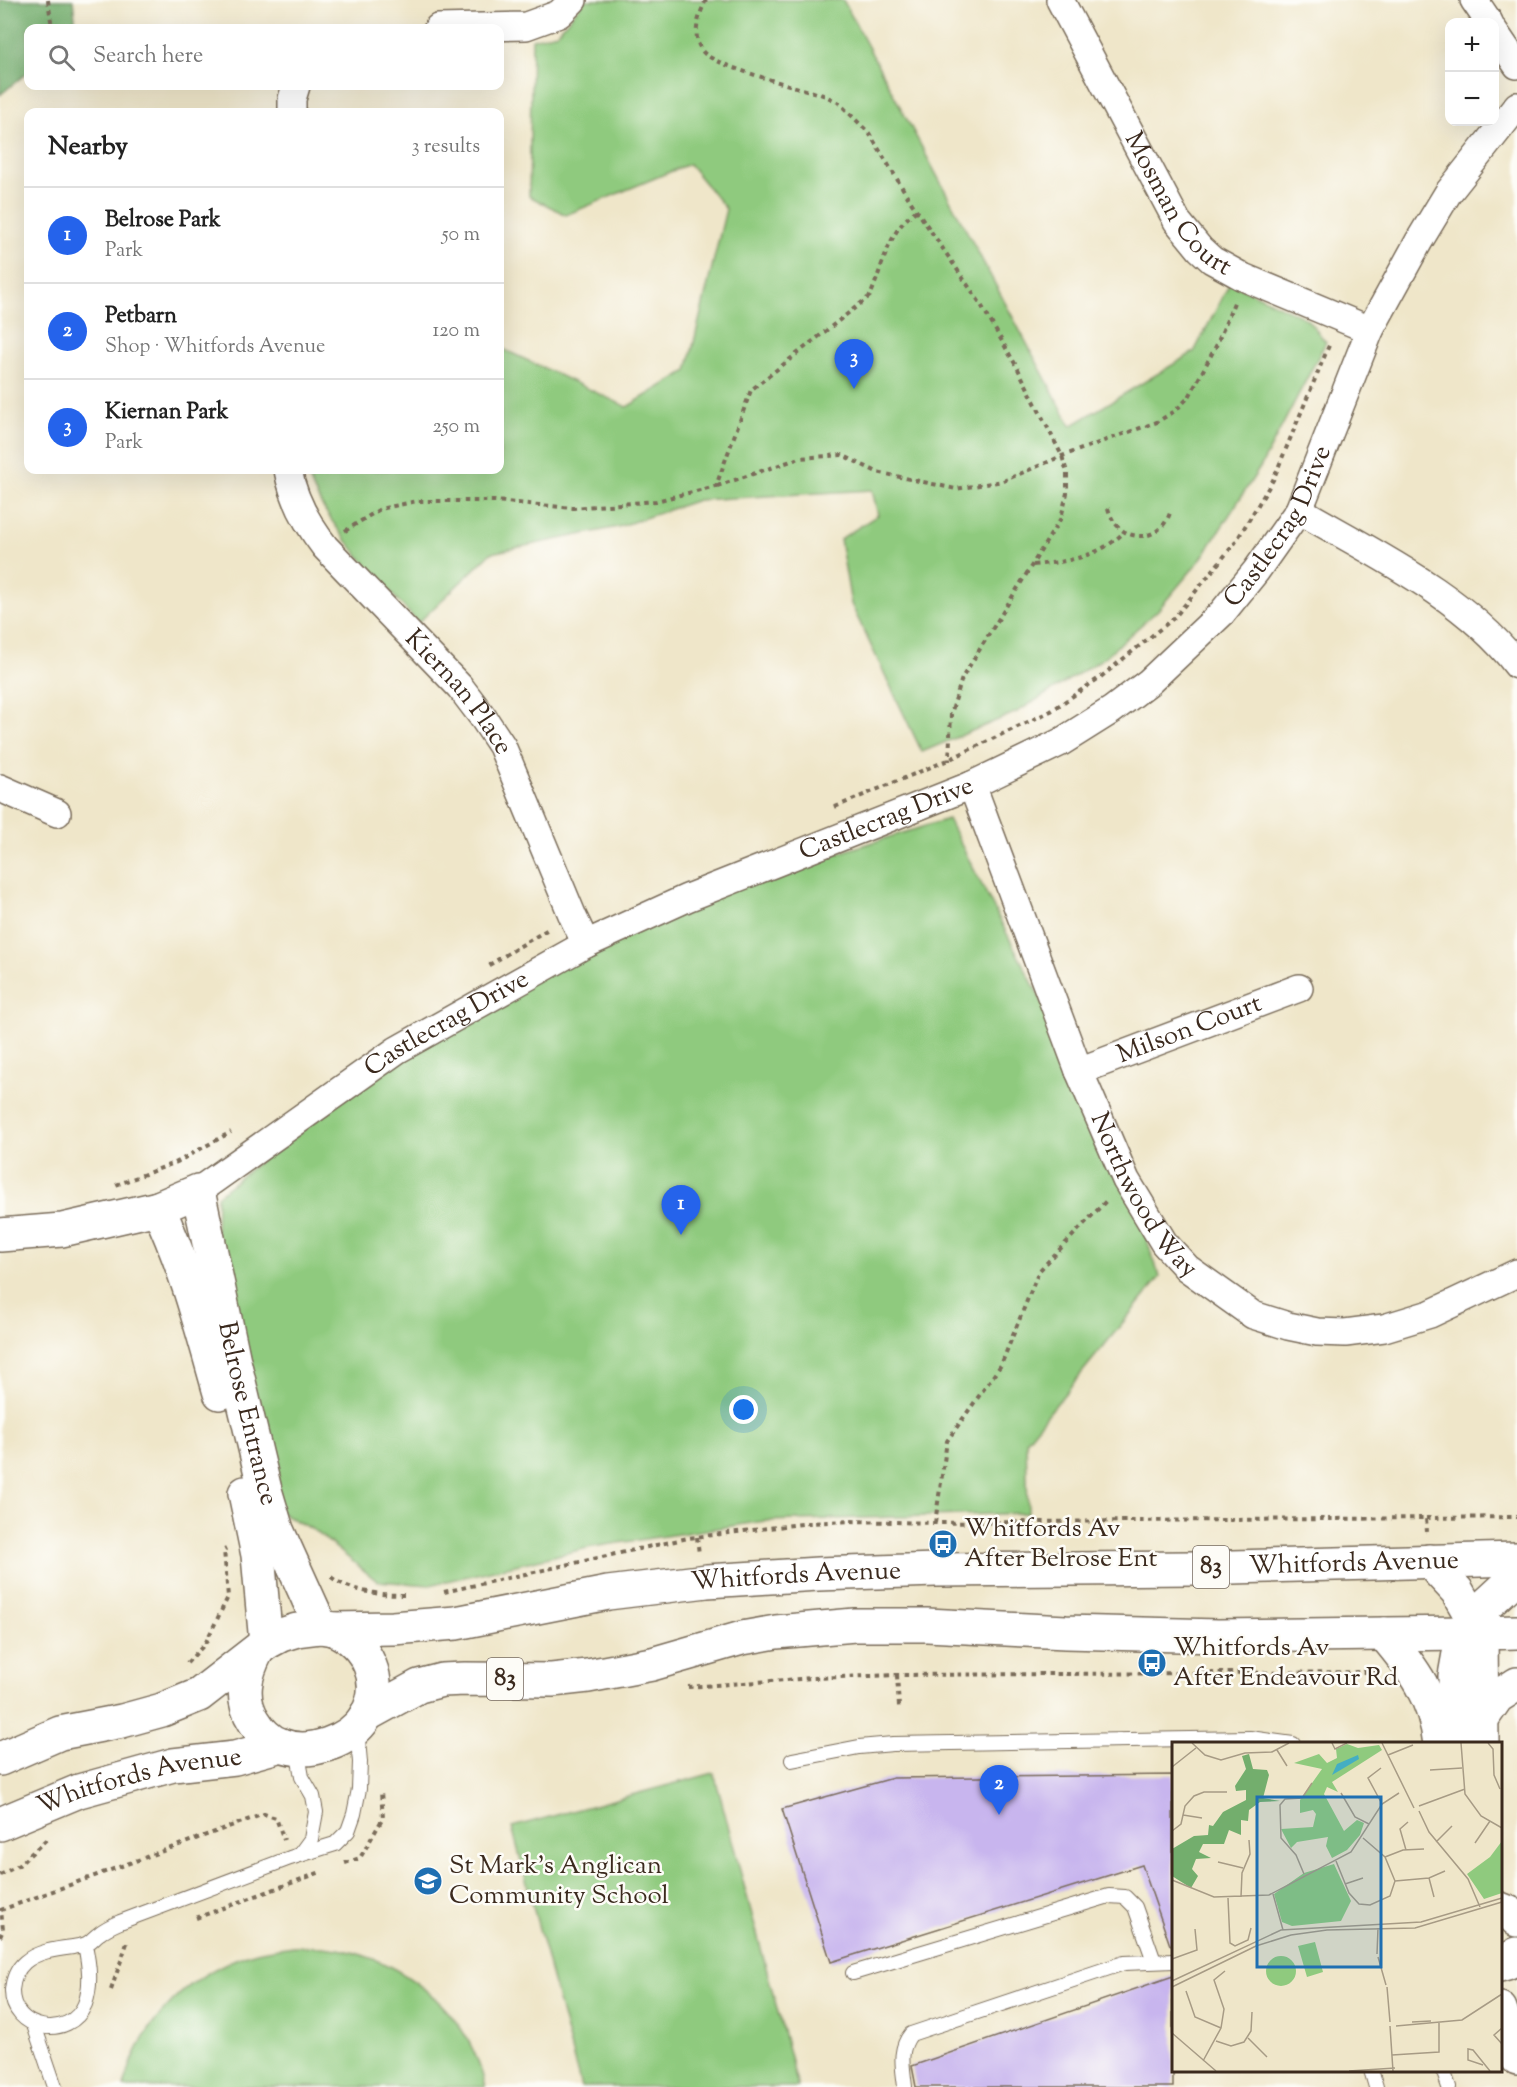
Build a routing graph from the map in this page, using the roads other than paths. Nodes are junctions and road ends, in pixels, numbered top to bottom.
1 (573, 0) edge
2 (1060, 0) edge
3 (1474, 0) edge
4 (1486, 18) edge
5 (504, 26) edge
6 (1499, 38) edge
7 (1517, 65) edge
8 (295, 90) edge
9 (1517, 106) edge
10 (292, 108) edge
11 (1370, 330) junction
12 (289, 474) edge
13 (1299, 510) junction
14 (1517, 665) edge
15 (972, 785) junction
16 (0, 788) edge
17 (57, 813) dead end
18 (586, 944) junction
19 (1299, 988) dead end
20 (1079, 1071) junction
21 (198, 1191) junction
22 (158, 1208) junction
23 (0, 1235) edge
24 (1517, 1273) edge
25 (1517, 1559) edge
26 (1429, 1561) junction
27 (1517, 1580) edge
28 (327, 1628) junction
29 (1475, 1629) junction
30 (1517, 1632) edge
31 (1384, 1634) junction
32 (261, 1647) junction
33 (1517, 1684) edge
34 (362, 1721) junction
35 (1481, 1732) edge
36 (1284, 1742) edge
37 (1440, 1742) edge
38 (1457, 1742) edge
39 (289, 1747) junction
40 (0, 1760) edge
41 (792, 1760) dead end
42 (0, 1824) edge
43 (295, 1856) junction
44 (85, 1945) junction
45 (1154, 1961) junction
46 (1172, 1961) edge
47 (853, 1973) dead end
48 (1502, 2015) edge
49 (34, 2025) junction
50 (1517, 2058) edge
51 (1372, 2072) edge
52 (1444, 2072) edge
53 (55, 2087) edge
54 (905, 2087) edge
55 (1376, 2087) edge
56 (1449, 2087) edge

1 - 5 street
2 - 11 street, Mosman Court
3 - 4 street
6 - 7 street
8 - 10 street
9 - 11 street, Castlecrag Drive
11 - 13 street, Castlecrag Drive
12 - 18 street, Kiernan Place
13 - 14 street
13 - 15 street, Castlecrag Drive
15 - 18 street, Castlecrag Drive
15 - 20 street, Northwood Way
16 - 17 street
18 - 21 street, Castlecrag Drive
19 - 20 street, Milson Court
20 - 24 street, Northwood Way
21 - 22 main road, Castlecrag Drive
21 - 28 main road, Belrose Entrance
22 - 23 main road, Castlecrag Drive
22 - 32 main road, Belrose Entrance
25 - 26 main road, Whitfords Avenue / 83
26 - 28 main road, Whitfords Avenue / 83
26 - 29 main road
27 - 29 main road
28 - 32 main road, Whitfords Avenue / 83
28 - 34 main road
29 - 30 main road, Whitfords Avenue / 83
29 - 31 main road, Whitfords Avenue / 83
29 - 35 main road
29 - 38 main road
31 - 34 main road, Whitfords Avenue / 83
31 - 37 main road
32 - 39 main road, Whitfords Avenue
32 - 40 main road, Whitfords Avenue / 83
33 - 35 main road
34 - 39 main road, Whitfords Avenue / 83
34 - 43 lane
36 - 41 lane
39 - 42 main road, Whitfords Avenue / 83
39 - 43 lane
43 - 44 lane
44 - 49 lane
44 - 49 lane
45 - 46 lane
45 - 47 lane
45 - 54 lane
48 - 50 main road
49 - 53 lane
51 - 55 lane
52 - 56 lane

